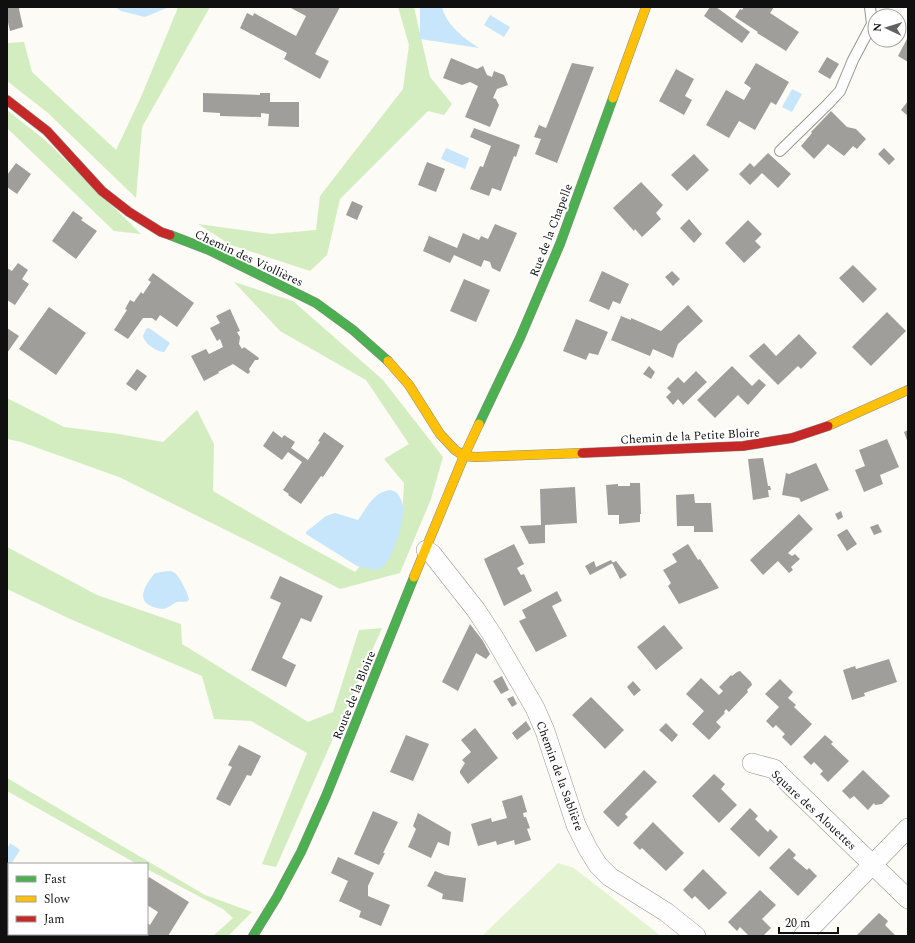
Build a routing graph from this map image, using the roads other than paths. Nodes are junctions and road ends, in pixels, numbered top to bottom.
1 (646, 7) edge
2 (870, 7) edge
3 (7, 100) edge
4 (780, 151) dead end
5 (908, 390) edge
6 (464, 456) junction
7 (426, 550) junction
8 (752, 762) dead end
9 (908, 828) edge
10 (873, 865) junction
11 (908, 899) edge
12 (253, 936) edge
13 (696, 936) edge
14 (803, 936) edge

1 - 6 street, Rue de la Chapelle
2 - 4 lane
3 - 6 street, Chemin des Viollières
5 - 6 street, Chemin de la Petite Bloire
6 - 7 street, Route de la Bloire
7 - 12 street, Route de la Bloire
7 - 13 street, Chemin de la Sablière
8 - 10 street, Square des Alouettes
9 - 10 street
10 - 11 street, Square des Alouettes
10 - 14 street

